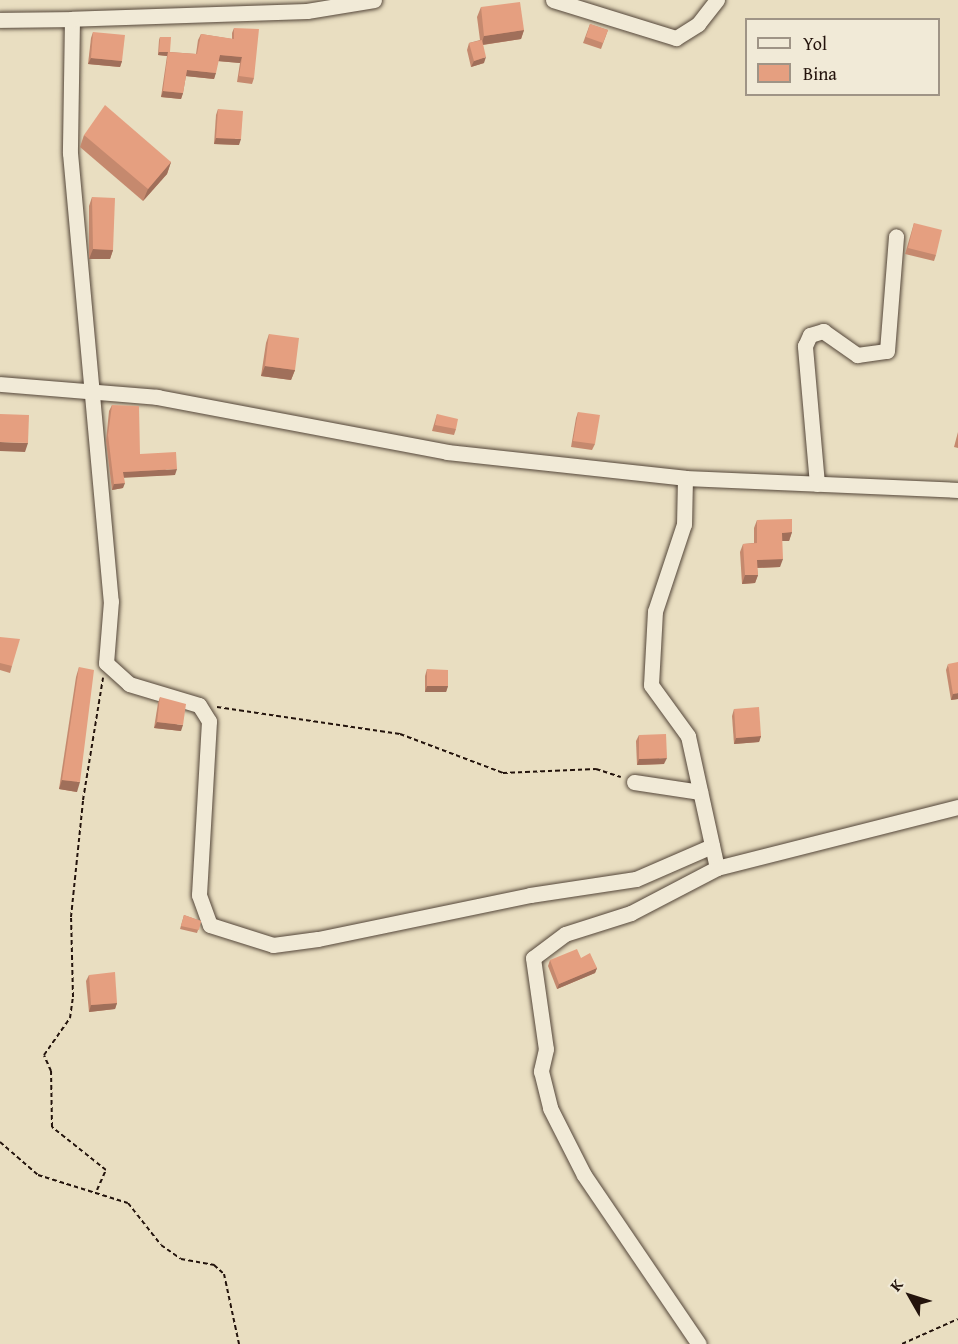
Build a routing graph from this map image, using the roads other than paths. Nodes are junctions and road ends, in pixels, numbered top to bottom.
1 (374, 0) edge
2 (553, 0) edge
3 (717, 0) edge
4 (72, 19) junction
5 (0, 20) edge
6 (896, 236) dead end
7 (0, 384) edge
8 (93, 390) junction
9 (685, 478) junction
10 (817, 484) junction
11 (958, 490) edge
12 (634, 782) road end
13 (700, 792) junction
14 (958, 807) edge
15 (712, 846) junction
16 (717, 868) junction
17 (699, 1344) edge

1 - 4 street
2 - 3 street
4 - 5 street
4 - 8 street
6 - 10 street
7 - 8 street
8 - 9 street
8 - 15 street
9 - 10 street
9 - 13 street
10 - 11 street
12 - 13 street
13 - 15 street
14 - 16 street
15 - 16 street
16 - 17 street

